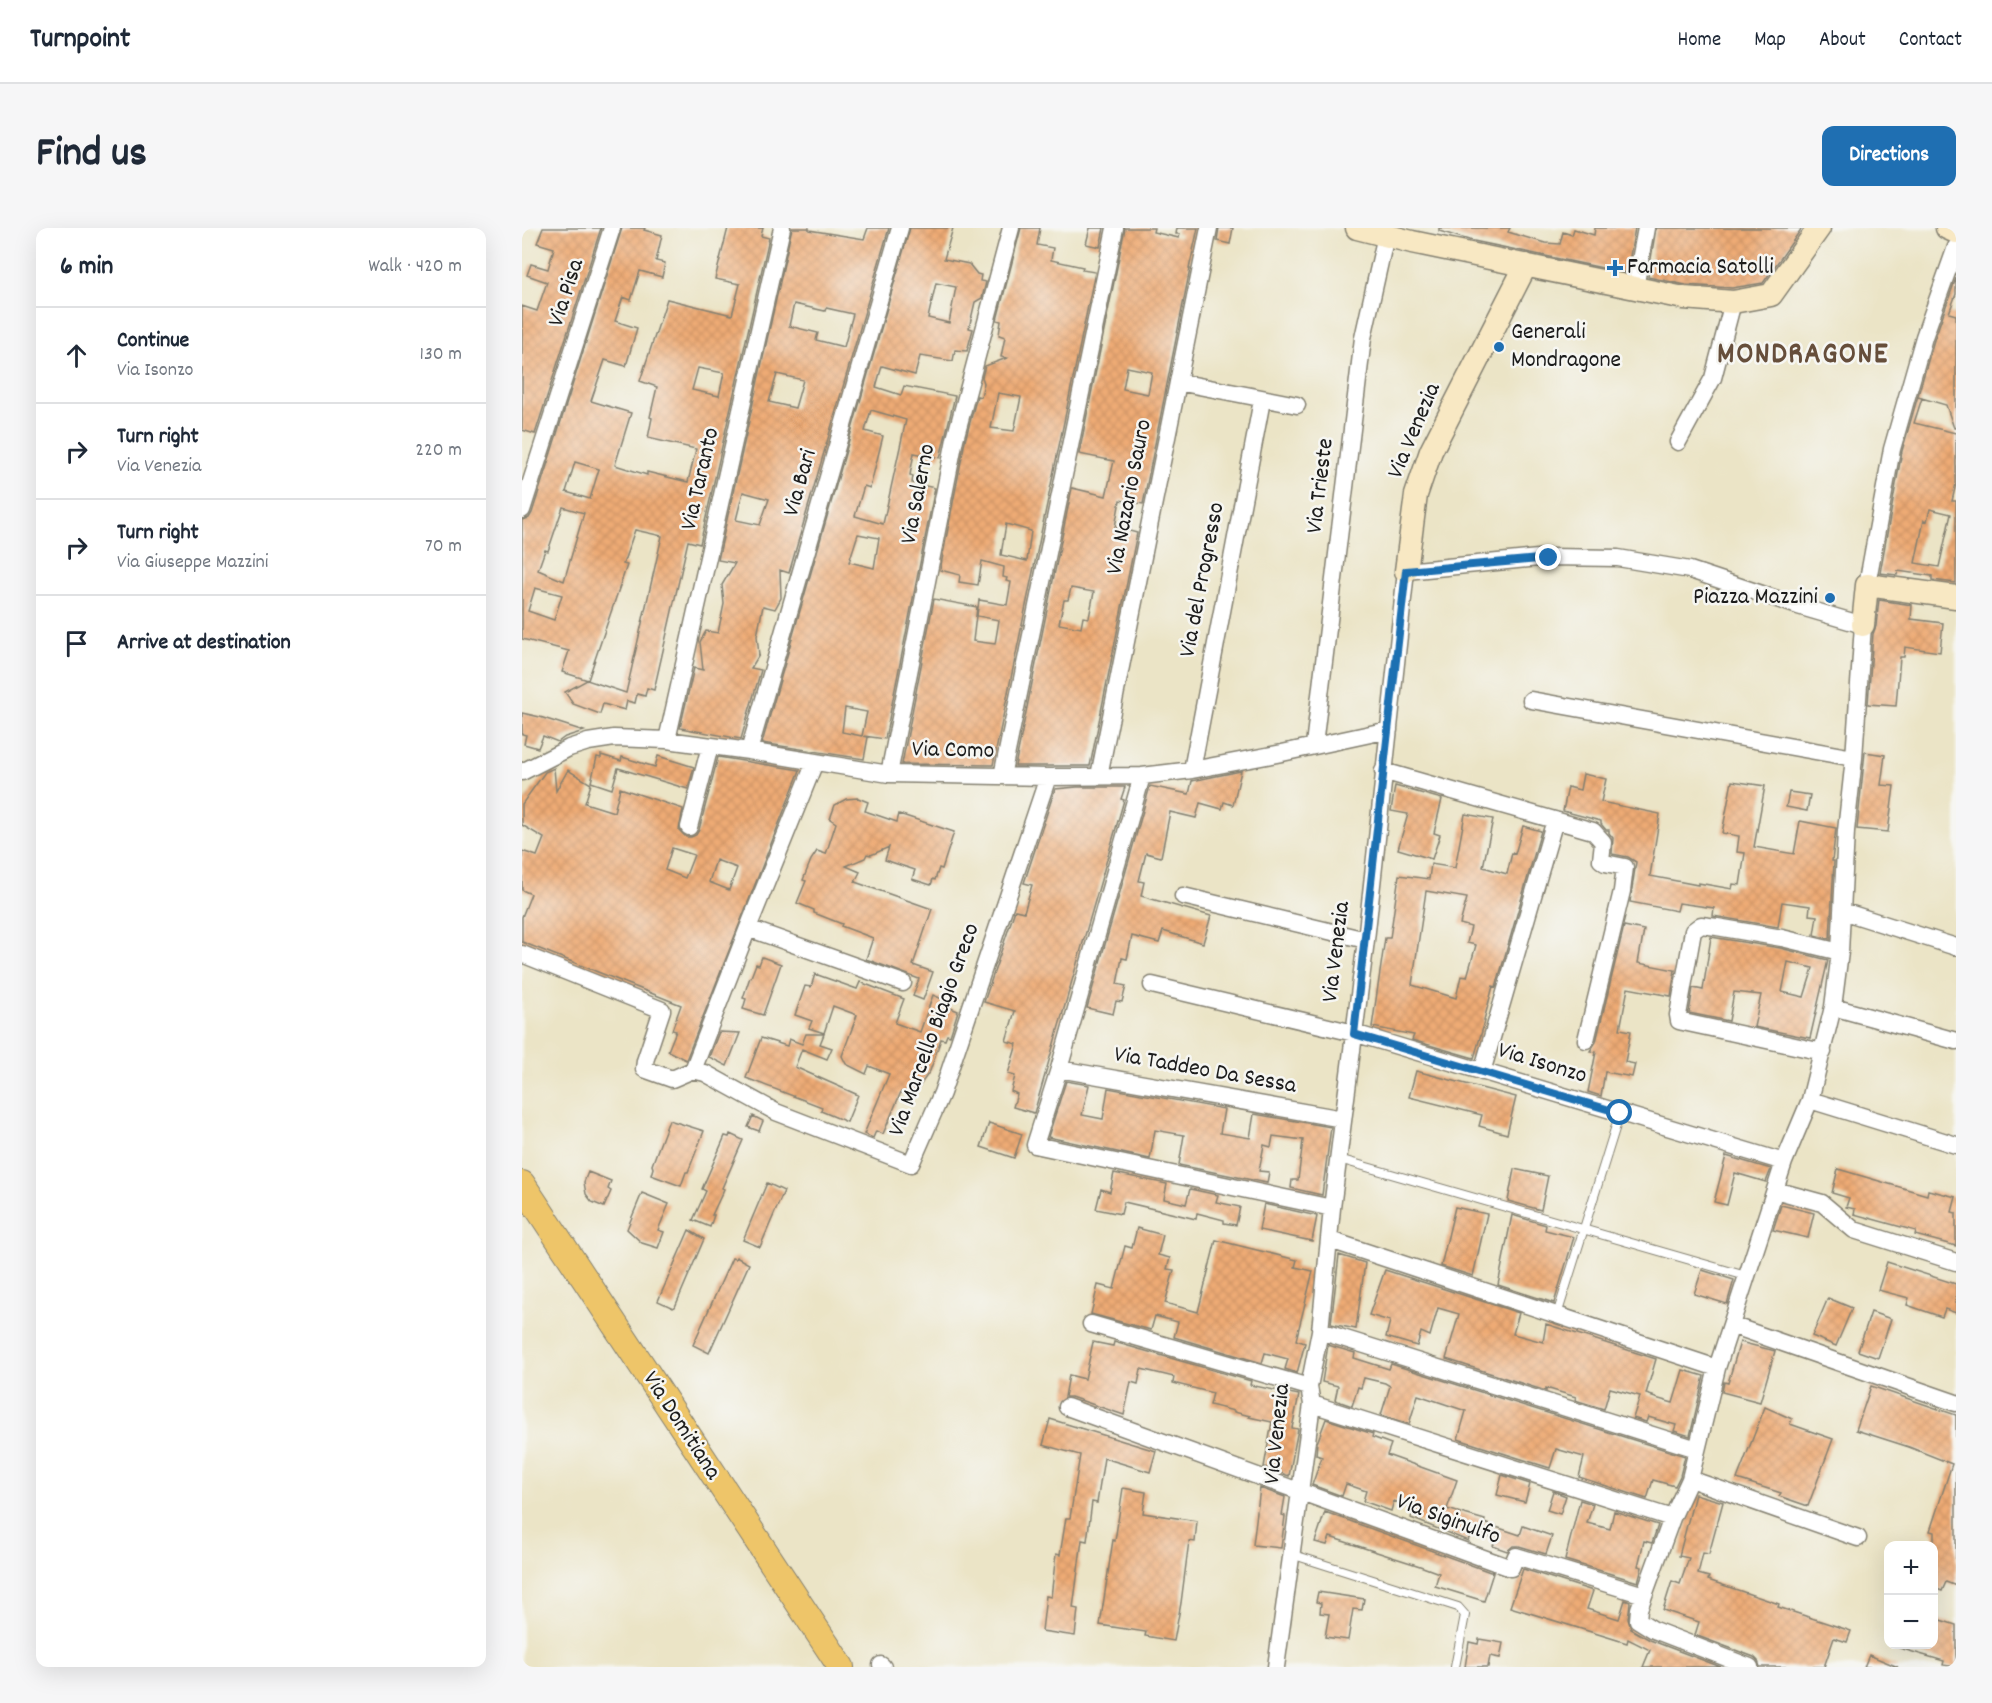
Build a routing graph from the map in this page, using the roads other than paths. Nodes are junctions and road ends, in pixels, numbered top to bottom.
1 (612, 228) edge
2 (782, 228) edge
3 (900, 228) edge
4 (1011, 228) edge
5 (1115, 228) edge
6 (1209, 228) edge
7 (1357, 228) edge
8 (1646, 228) edge
9 (1819, 228) edge
10 (1947, 228) edge
11 (1956, 232) edge
12 (1386, 235) junction
13 (1413, 235) edge
14 (1956, 248) edge
15 (1526, 265) junction
16 (1635, 288) junction
17 (1733, 302) junction
18 (1178, 382) junction
19 (1262, 400) junction
20 (1297, 405) dead end
21 (1678, 442) dead end
22 (522, 510) edge
23 (1406, 571) junction
24 (1867, 585) junction
25 (1956, 597) edge
26 (1863, 625) junction
27 (1531, 700) dead end
28 (1389, 730) junction
29 (667, 740) junction
30 (1314, 745) junction
31 (710, 746) junction
32 (749, 751) junction
33 (1854, 758) junction
34 (815, 762) junction
35 (1192, 770) junction
36 (1383, 771) junction
37 (522, 772) edge
38 (889, 774) junction
39 (1002, 776) junction
40 (1099, 776) junction
41 (1142, 776) junction
42 (1048, 777) junction
43 (1555, 820) junction
44 (689, 827) dead end
45 (1183, 896) dead end
46 (1842, 911) junction
47 (748, 928) junction
48 (1366, 940) junction
49 (1956, 947) edge
50 (1840, 952) junction
51 (522, 954) edge
52 (903, 983) dead end
53 (1152, 985) dead end
54 (1833, 1007) junction
55 (1354, 1034) junction
56 (1586, 1040) dead end
57 (1956, 1041) edge
58 (1823, 1052) junction
59 (1059, 1069) junction
60 (693, 1070) junction
61 (1482, 1072) junction
62 (1810, 1100) junction
63 (1620, 1113) junction
64 (1342, 1119) junction
65 (1956, 1145) edge
66 (1339, 1160) junction
67 (1784, 1162) junction
68 (522, 1184) edge
69 (1775, 1190) junction
70 (1332, 1208) junction
71 (1584, 1230) junction
72 (1330, 1240) junction
73 (1956, 1262) edge
74 (1746, 1276) junction
75 (1557, 1315) junction
76 (1091, 1324) dead end
77 (1731, 1325) junction
78 (1320, 1331) junction
79 (1717, 1368) junction
80 (1309, 1387) junction
81 (1956, 1403) edge
82 (1312, 1404) junction
83 (1067, 1407) dead end
84 (1697, 1449) junction
85 (1690, 1479) junction
86 (1299, 1492) junction
87 (1672, 1518) junction
88 (1858, 1538) dead end
89 (1291, 1554) junction
90 (1644, 1594) junction
91 (841, 1667) edge
92 (1276, 1667) edge
93 (1455, 1667) edge
94 (1750, 1667) edge

1 - 22 street, Via Pisa
2 - 29 street, Via Taranto
3 - 32 street, Via Bari
4 - 38 street, Via Salerno
5 - 39 street
6 - 18 street, Via Nazario Sauro
7 - 12 street
8 - 16 street
9 - 17 street
10 - 11 street
12 - 13 street
12 - 30 street, Via Trieste
13 - 15 street
14 - 24 street
15 - 16 street
15 - 23 street, Via Venezia
16 - 17 street
17 - 21 street
18 - 19 street
18 - 40 street, Via Nazario Sauro
19 - 20 street
19 - 35 street, Via del Progresso
23 - 26 street
23 - 28 street, Via Venezia
24 - 25 street
24 - 26 street
26 - 33 street
27 - 33 street
28 - 30 street, Via Como
28 - 36 street, Via Venezia
29 - 31 street, Via Como
29 - 37 street, Via Como
30 - 35 street, Via Como
31 - 32 street, Via Como
31 - 44 street
32 - 34 street, Via Como
33 - 46 street
34 - 38 street, Via Como
34 - 47 street
35 - 41 street, Via Como
36 - 43 street
36 - 48 street, Via Venezia
38 - 39 street, Via Como
39 - 42 street, Via Como
40 - 41 street, Via Como
40 - 42 street, Via Como
41 - 59 street
42 - 60 street, Via Marcello Biagio Greco
43 - 56 street
43 - 61 street
45 - 48 street
46 - 49 street
46 - 50 street
47 - 52 street
47 - 60 street
48 - 55 street, Via Venezia
50 - 54 street
50 - 58 street
51 - 60 street
53 - 55 street, Via Isonzo
54 - 57 street
54 - 58 street
55 - 61 street, Via Isonzo
55 - 64 street, Via Venezia
58 - 62 street
59 - 64 street, Via Taddeo Da Sessa
59 - 70 street
61 - 63 street, Via Isonzo
62 - 65 street
62 - 67 street
63 - 67 street, Via Isonzo
63 - 71 lane
64 - 66 street, Via Venezia
66 - 70 street, Via Venezia
66 - 71 lane
67 - 69 street
68 - 91 main road, Via Domitiana
69 - 73 street
69 - 74 street
70 - 72 street, Via Venezia
71 - 74 lane
71 - 75 lane
72 - 75 street
72 - 78 street, Via Venezia
74 - 77 street
75 - 79 street
76 - 80 street
77 - 79 street
77 - 81 street
78 - 80 street, Via Venezia
78 - 84 street
79 - 84 street
80 - 82 street, Via Venezia
82 - 86 street, Via Venezia
82 - 87 street
83 - 86 street
84 - 85 street
85 - 87 street
85 - 88 street
86 - 89 street, Via Venezia
86 - 90 street, Via Siginulfo
87 - 90 street
89 - 92 street, Via Venezia
89 - 93 lane
90 - 94 street

